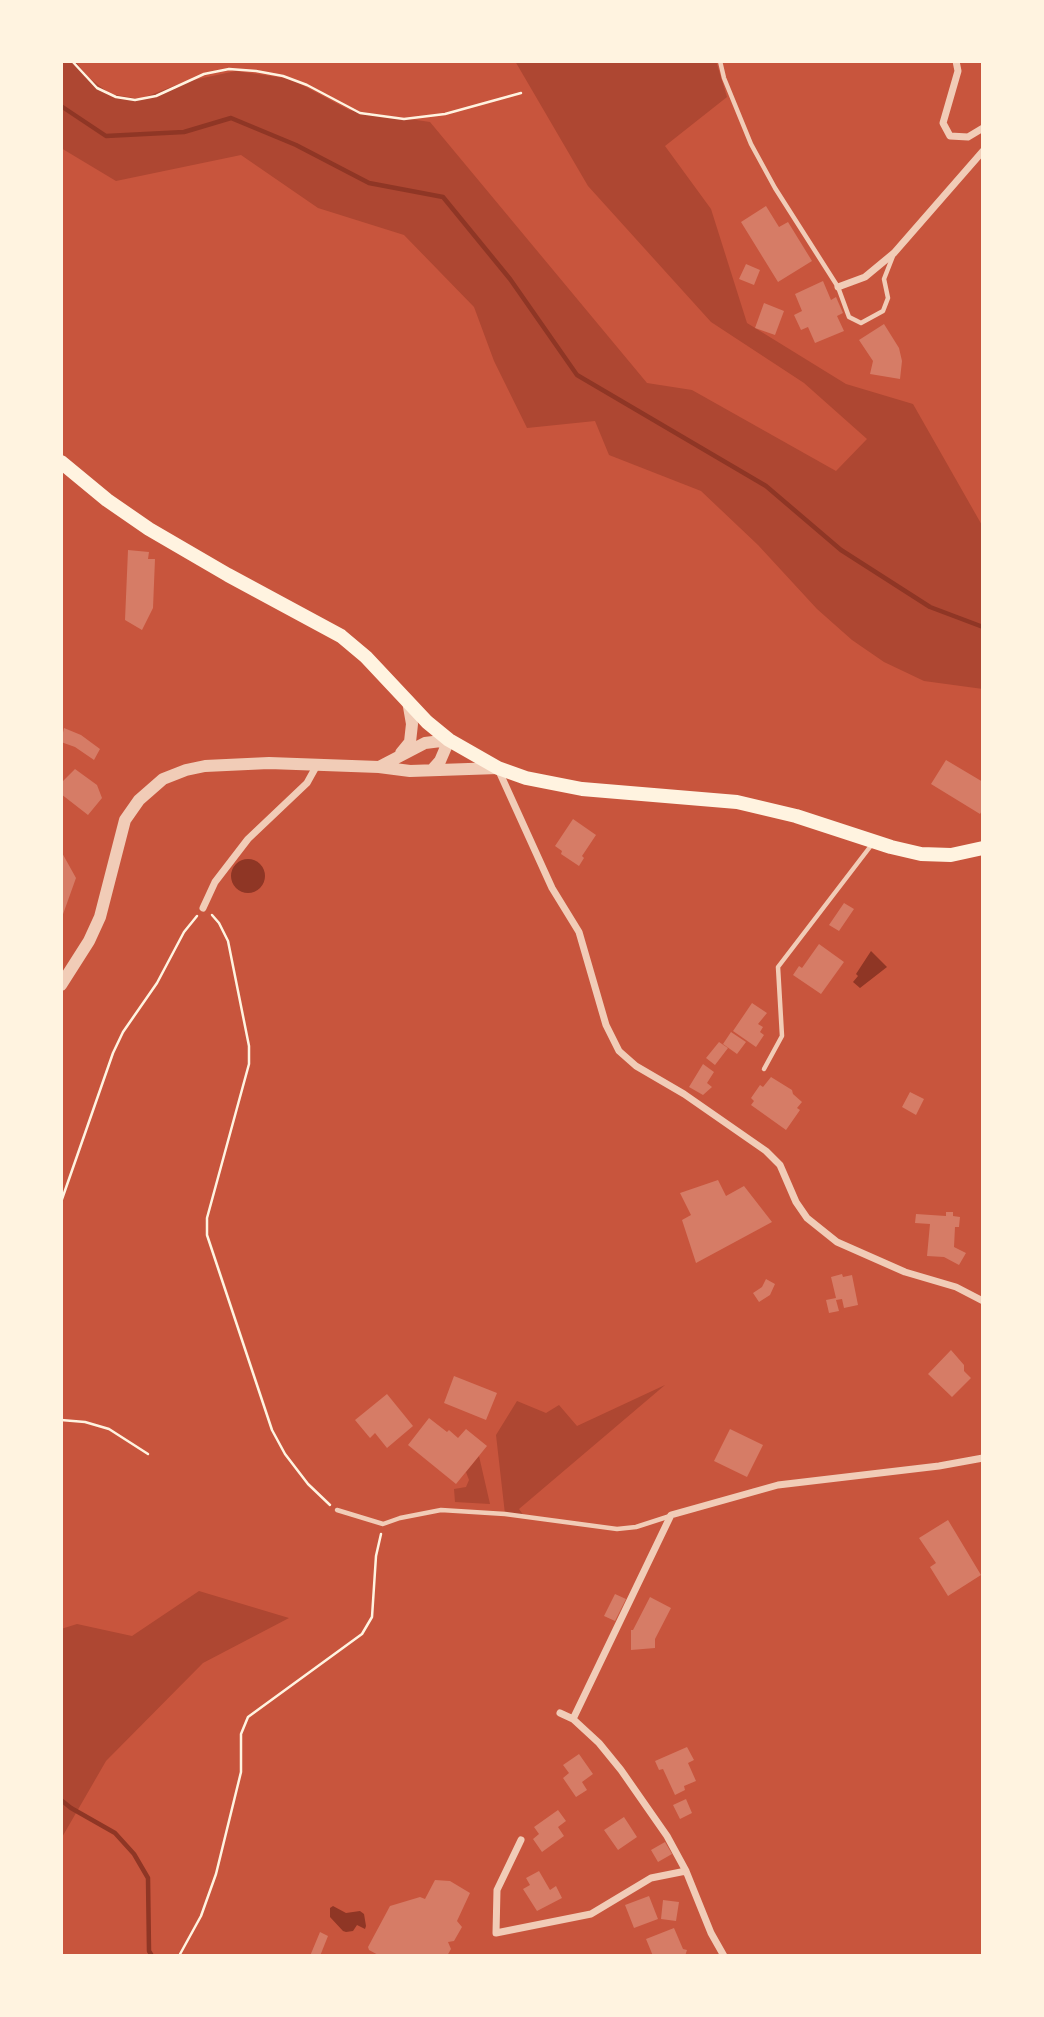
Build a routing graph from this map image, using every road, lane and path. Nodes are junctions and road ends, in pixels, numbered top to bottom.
1 (72, 61) edge
2 (720, 61) edge
3 (956, 61) edge
4 (521, 93) dead end
5 (983, 128) edge
6 (983, 151) edge
7 (894, 253) junction
8 (838, 287) junction
9 (61, 462) edge
10 (408, 701) junction
11 (449, 740) junction
12 (396, 759) junction
13 (317, 764) junction
14 (379, 767) junction
15 (498, 768) junction
16 (432, 770) junction
17 (874, 842) junction
18 (983, 848) edge
19 (203, 908) joint
20 (212, 915) dead end
21 (61, 985) edge
22 (764, 1069) dead end
23 (61, 1202) edge
24 (983, 1301) edge
25 (61, 1420) edge
26 (148, 1454) dead end
27 (983, 1458) edge
28 (337, 1510) joint
29 (671, 1515) junction
30 (383, 1524) junction
31 (560, 1713) dead end
32 (573, 1718) junction
33 (521, 1840) dead end
34 (686, 1871) junction
35 (179, 1956) edge
36 (724, 1956) edge

1 - 4 path
2 - 8 lane
3 - 5 street
6 - 7 street
7 - 8 street
7 - 8 lane
9 - 10 main road
10 - 11 main road
10 - 12 street
11 - 12 street
11 - 15 main road
11 - 16 street
12 - 14 street
13 - 14 street
13 - 19 street
13 - 21 street
14 - 16 street
15 - 16 street
15 - 17 main road
15 - 24 street
17 - 18 main road
17 - 22 lane
19 - 23 path
20 - 28 path
25 - 26 path
27 - 29 street
28 - 30 lane
29 - 30 lane
29 - 32 street
30 - 35 path
31 - 32 street
32 - 34 street
33 - 34 street
34 - 36 street

